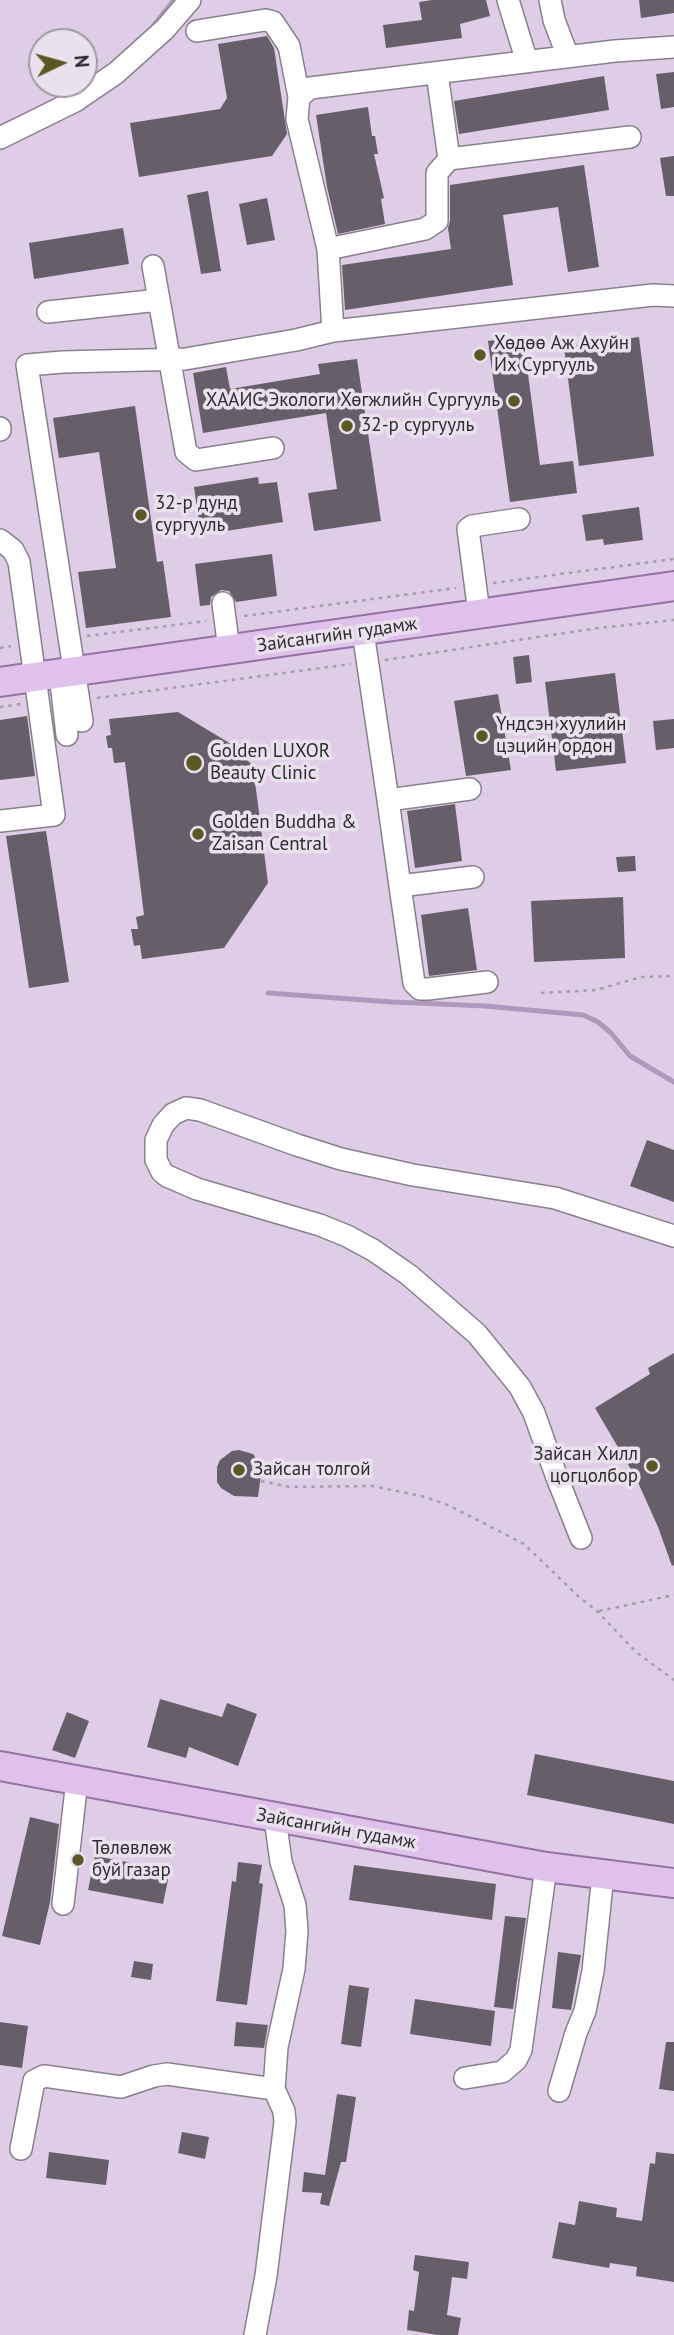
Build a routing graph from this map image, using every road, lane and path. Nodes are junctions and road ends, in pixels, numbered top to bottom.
1 (190, 0) edge
2 (508, 0) edge
3 (550, 0) edge
4 (197, 31) dead end
5 (674, 47) edge
6 (568, 57) junction
7 (527, 62) junction
8 (437, 73) junction
9 (299, 97) junction
10 (630, 137) dead end
11 (0, 138) edge
12 (449, 159) junction
13 (328, 249) junction
14 (153, 266) dead end
15 (664, 295) edge
16 (159, 300) junction
17 (48, 312) dead end
18 (333, 331) junction
19 (169, 360) junction
20 (273, 448) dead end
21 (519, 519) dead end
22 (0, 540) edge
23 (674, 559) edge
24 (674, 586) edge
25 (477, 599) junction
26 (224, 611) junction
27 (674, 620) edge
28 (363, 632) junction
29 (68, 639) junction
30 (31, 643) junction
31 (0, 648) edge
32 (229, 650) junction
33 (367, 662) junction
34 (52, 681) junction
35 (0, 682) edge
36 (0, 707) edge
37 (76, 719) junction
38 (471, 789) dead end
39 (388, 800) junction
40 (0, 821) edge
41 (473, 877) dead end
42 (400, 886) junction
43 (674, 976) edge
44 (486, 982) dead end
45 (541, 993) dead end
46 (674, 1236) edge
47 (261, 1481) dead end
48 (581, 1538) dead end
49 (674, 1595) edge
50 (598, 1612) junction
51 (674, 1680) edge
52 (0, 1766) edge
53 (78, 1780) junction
54 (275, 1818) junction
55 (546, 1867) junction
56 (603, 1875) junction
57 (674, 1883) edge
58 (63, 1904) dead end
59 (465, 2078) dead end
60 (274, 2089) junction
61 (559, 2091) dead end
62 (21, 2149) dead end
63 (255, 2335) edge

1 - 11 street
2 - 7 street
3 - 6 street
4 - 9 street
5 - 6 street
6 - 7 street
7 - 8 street
8 - 9 street
8 - 12 street
9 - 13 street
10 - 12 street
12 - 13 street
13 - 18 street
14 - 16 street
15 - 18 street
16 - 17 street
16 - 19 street
18 - 19 street
19 - 20 street
19 - 29 street
21 - 25 street
22 - 30 street
23 - 25 path
24 - 25 main road, Зайсангийн гудамж
25 - 26 path
25 - 28 main road, Зайсангийн гудамж
26 - 29 path
26 - 32 street
27 - 33 path
28 - 32 main road, Зайсангийн гудамж
28 - 33 street
29 - 34 street
30 - 31 path
30 - 34 street
32 - 34 main road, Зайсангийн гудамж
33 - 37 path
33 - 39 street
34 - 35 main road, Зайсангийн гудамж
34 - 36 path
34 - 37 street
34 - 37 street
34 - 40 street
38 - 39 street
39 - 42 street
41 - 42 street
42 - 44 street
43 - 45 path
46 - 48 street
47 - 50 path
49 - 50 path
50 - 51 path
52 - 53 main road, Зайсангийн гудамж
53 - 54 main road, Зайсангийн гудамж
53 - 58 street
54 - 55 main road, Зайсангийн гудамж
54 - 60 street
55 - 56 main road, Зайсангийн гудамж
55 - 59 street
56 - 57 main road, Зайсангийн гудамж
56 - 61 street
60 - 62 street
60 - 63 street

